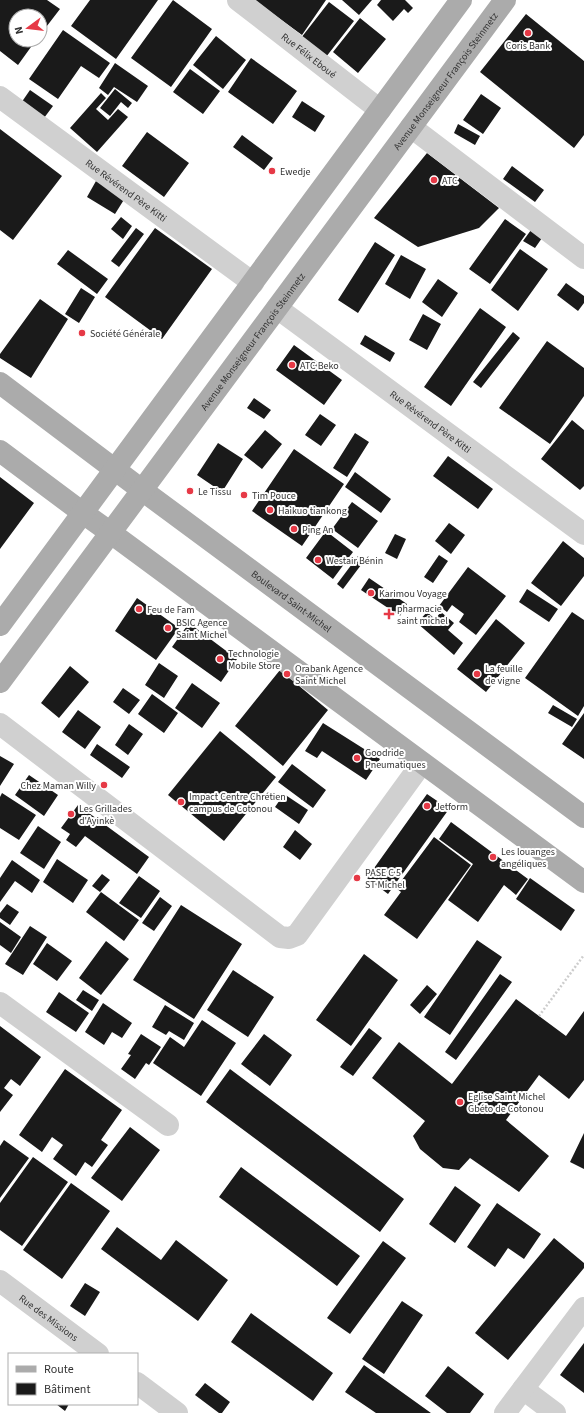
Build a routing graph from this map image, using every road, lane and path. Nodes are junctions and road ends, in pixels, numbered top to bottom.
1 (238, 0) edge
2 (461, 0) edge
3 (505, 0) edge
4 (0, 97) edge
5 (380, 110) junction
6 (411, 127) junction
7 (584, 258) edge
8 (253, 283) junction
9 (277, 308) junction
10 (0, 382) edge
11 (0, 451) edge
12 (115, 469) junction
13 (142, 490) junction
14 (82, 513) junction
15 (111, 533) junction
16 (584, 534) edge
17 (0, 625) edge
18 (0, 682) edge
19 (0, 724) edge
20 (422, 763) junction
21 (584, 818) edge
22 (584, 882) edge
23 (584, 955) edge
24 (0, 1003) edge
25 (539, 1016) dead end
26 (168, 1125) dead end
27 (0, 1281) edge
28 (584, 1308) edge
29 (97, 1353) edge
30 (138, 1384) edge
31 (523, 1389) junction
32 (177, 1413) edge
33 (505, 1413) edge
34 (555, 1413) edge

1 - 5 street, Rue Félix Eboué
2 - 5 main road
3 - 6 main road, Avenue Monseigneur François Steinmetz
4 - 8 street, Rue Révérend Père Kitti
5 - 8 main road
6 - 7 street
6 - 9 main road, Avenue Monseigneur François Steinmetz
8 - 12 main road
9 - 13 main road, Avenue Monseigneur François Steinmetz
9 - 16 street, Rue Révérend Père Kitti
10 - 12 main road, Boulevard Saint-Michel
11 - 14 main road
12 - 13 main road, Boulevard Saint-Michel
12 - 14 main road
13 - 15 main road, Avenue Monseigneur François Steinmetz
13 - 21 main road, Boulevard Saint-Michel
14 - 15 main road
14 - 17 main road
15 - 18 main road, Avenue Monseigneur François Steinmetz
15 - 20 main road
19 - 20 street
20 - 22 main road
23 - 25 path
24 - 26 street
27 - 29 street, Rue des Missions
28 - 31 street
30 - 32 street
31 - 33 street
31 - 34 street

